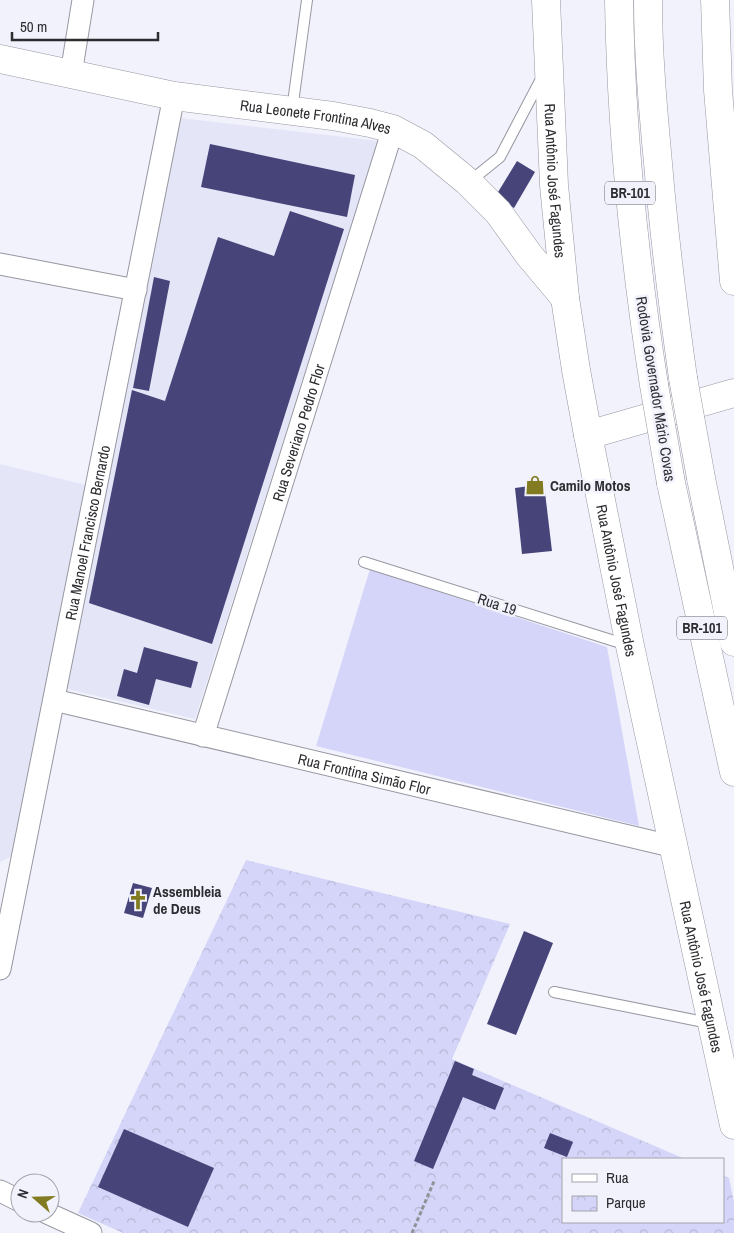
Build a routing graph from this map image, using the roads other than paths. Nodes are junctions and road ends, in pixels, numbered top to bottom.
1 (84, 0) edge
2 (307, 0) edge
3 (546, 0) edge
4 (619, 0) edge
5 (648, 0) edge
6 (715, 0) edge
7 (0, 59) edge
8 (549, 62) junction
9 (71, 74) junction
10 (174, 96) junction
11 (292, 111) junction
12 (393, 129) junction
13 (728, 154) edge
14 (468, 182) junction
15 (0, 264) edge
16 (734, 281) edge
17 (136, 290) junction
18 (565, 298) junction
19 (734, 393) edge
20 (588, 435) junction
21 (364, 562) dead end
22 (734, 642) edge
23 (630, 646) junction
24 (54, 700) junction
25 (203, 736) junction
26 (734, 772) edge
27 (675, 847) junction
28 (9, 876) edge
29 (0, 969) edge
30 (554, 992) dead end
31 (712, 1024) junction
32 (734, 1125) edge
33 (60, 1219) edge
34 (91, 1233) edge

1 - 9 street
2 - 11 lane
3 - 8 main road, Rua Antônio José Fagundes
4 - 26 main road, Rodovia Governador Mário Covas / BR-101, bridge
5 - 22 main road, Rodovia Governador Mário Covas / BR-101, bridge
6 - 13 main road
7 - 9 main road, Rua Leonete Frontina Alves
8 - 14 lane
8 - 18 main road, Rua Antônio José Fagundes
9 - 10 main road, Rua Leonete Frontina Alves
10 - 11 main road, Rua Leonete Frontina Alves
10 - 17 street, Rua Manoel Francisco Bernardo
11 - 12 main road, Rua Leonete Frontina Alves
12 - 14 main road, Rua Leonete Frontina Alves
12 - 25 street, Rua Severiano Pedro Flor
13 - 16 main road
14 - 18 main road, Rua Leonete Frontina Alves
15 - 17 street
17 - 24 street, Rua Manoel Francisco Bernardo
18 - 20 main road, Rua Antônio José Fagundes
19 - 20 main road
20 - 23 main road, Rua Antônio José Fagundes
21 - 23 lane, Rua 19
23 - 27 main road, Rua Antônio José Fagundes
24 - 25 street, Rua Frontina Simão Flor
24 - 28 street, Rua Manoel Francisco Bernardo
25 - 27 street, Rua Frontina Simão Flor
27 - 31 main road, Rua Antônio José Fagundes
28 - 29 street, Rua Manoel Francisco Bernardo
30 - 31 lane
31 - 32 main road, Rua Antônio José Fagundes
33 - 34 street

